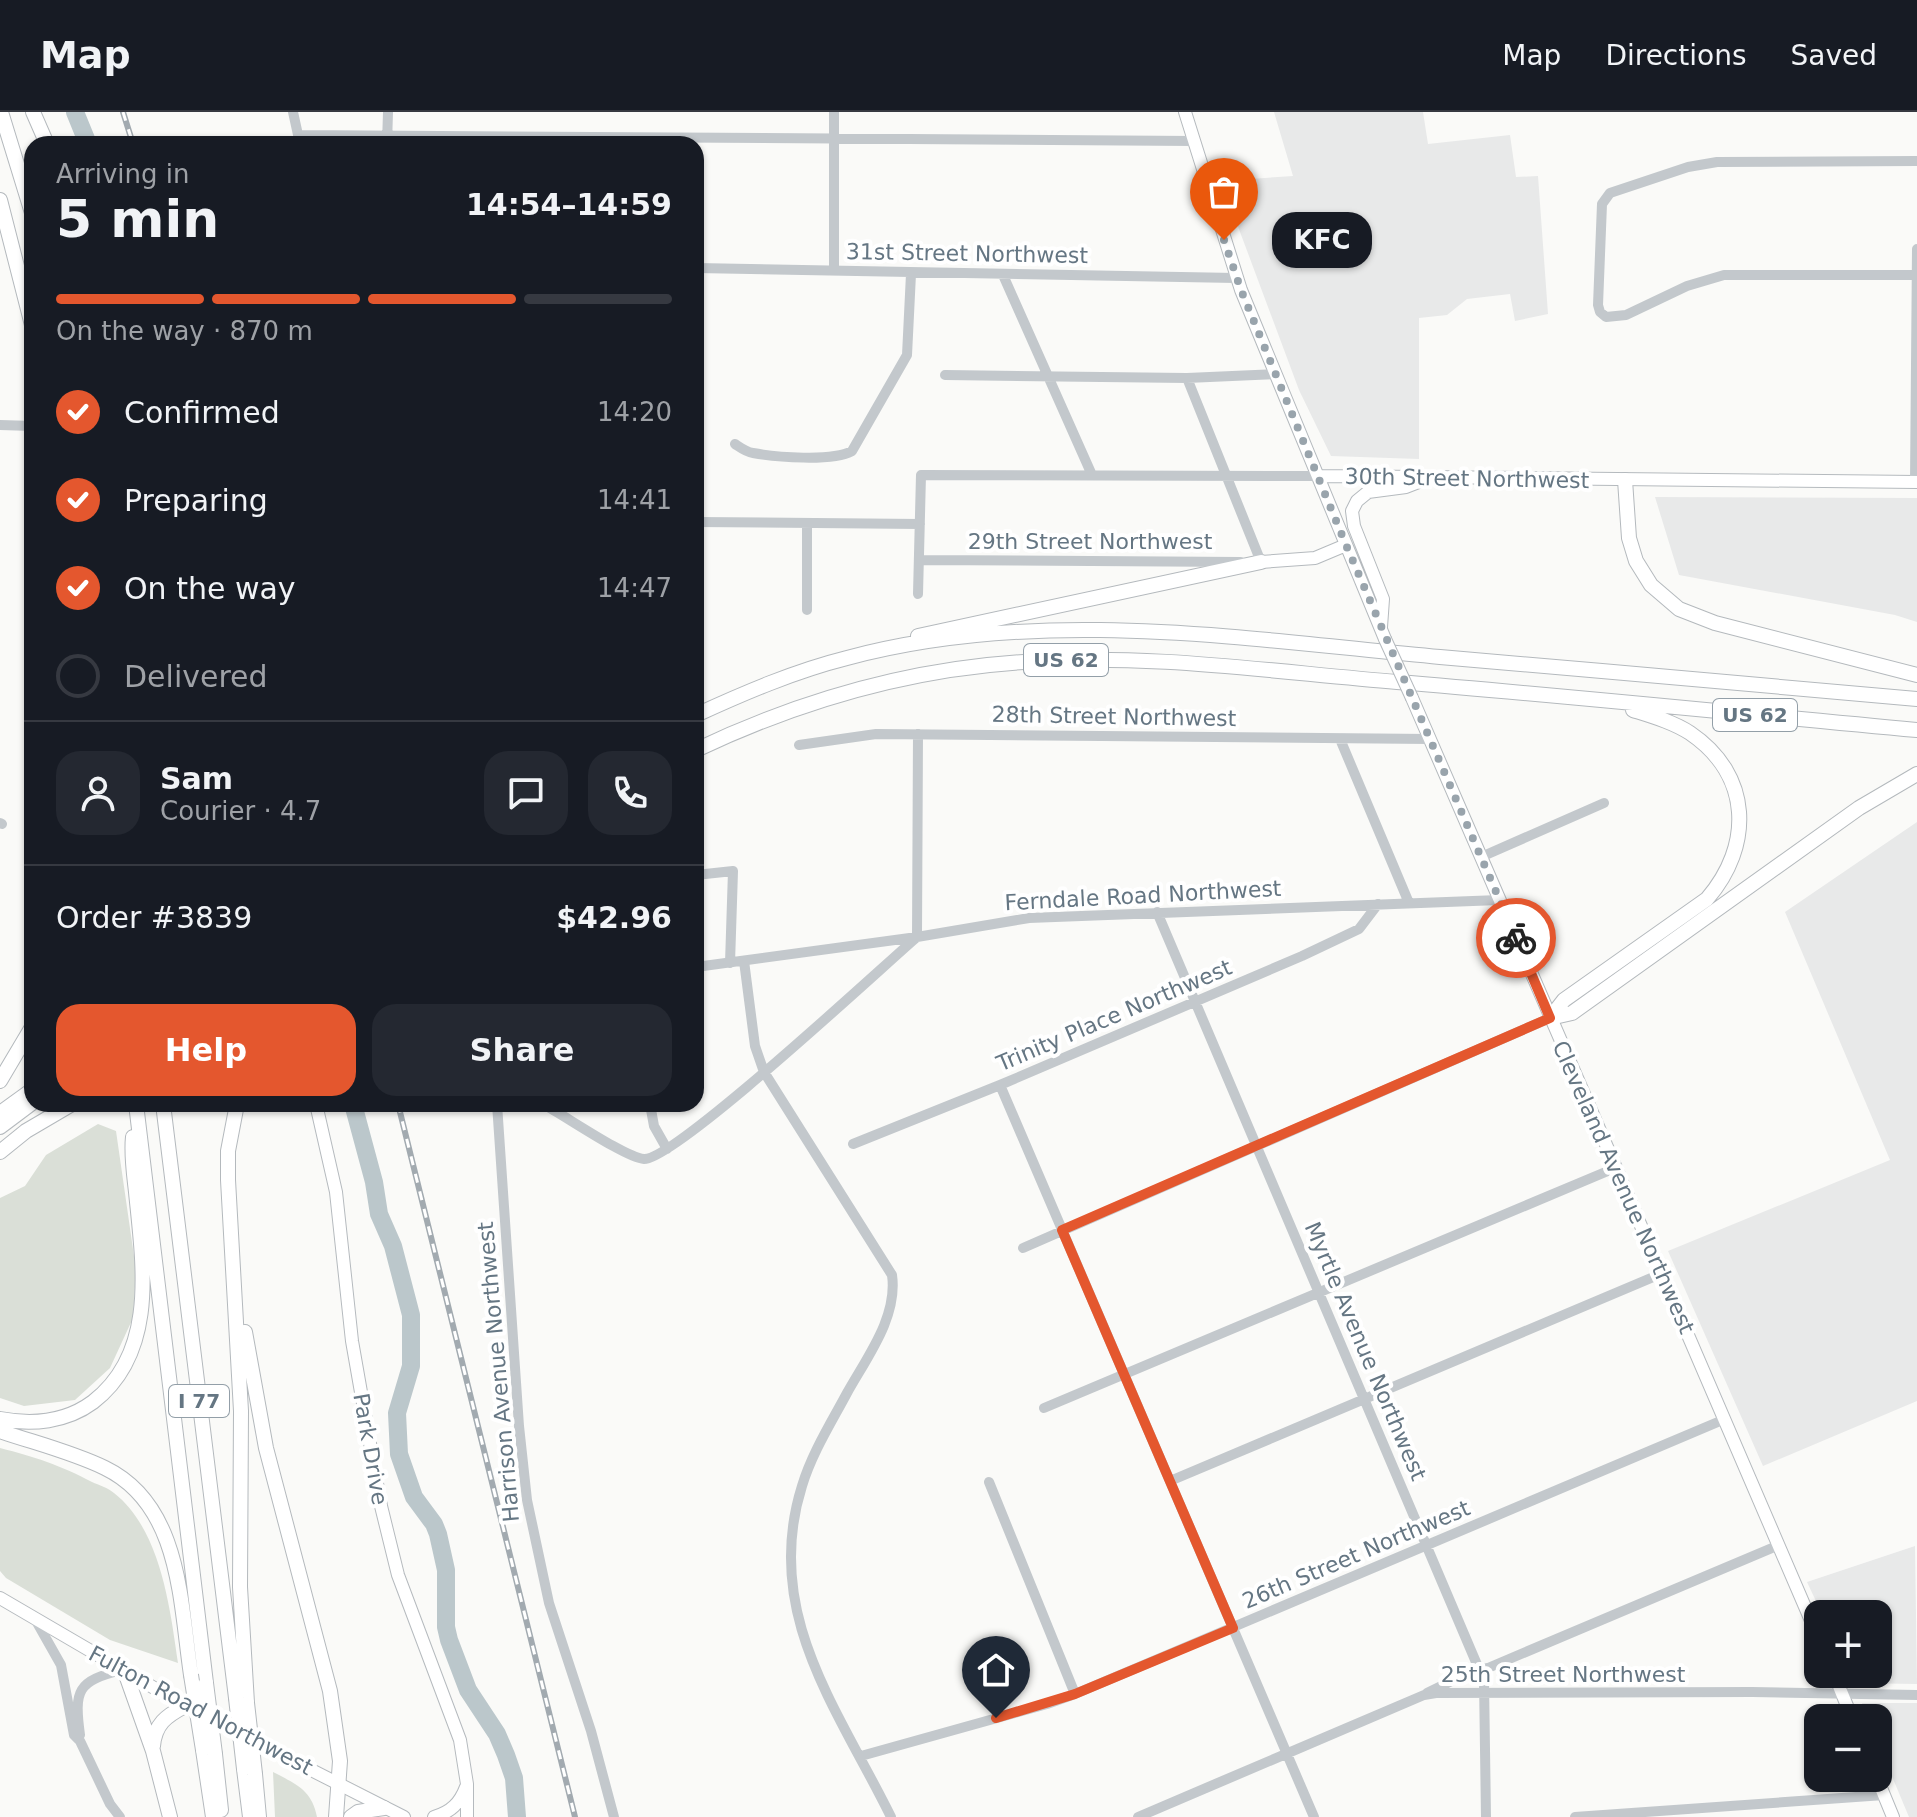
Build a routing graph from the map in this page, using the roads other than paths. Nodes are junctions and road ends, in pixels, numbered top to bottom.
1 (1, 112) edge
2 (33, 112) edge
3 (293, 112) edge
4 (388, 112) edge
5 (834, 112) edge
6 (1185, 112) edge
7 (44, 136) edge
8 (298, 136) edge
9 (387, 136) edge
10 (834, 137) junction
11 (704, 138) edge
12 (1194, 141) junction
13 (1917, 161) edge
14 (24, 187) edge
15 (0, 200) edge
16 (1917, 249) edge
17 (704, 268) edge
18 (834, 269) junction
19 (911, 274) junction
20 (1003, 275) junction
21 (1917, 275) edge
22 (1236, 278) junction
23 (24, 294) edge
24 (1276, 374) junction
25 (945, 375) dead end
26 (1047, 377) junction
27 (1187, 378) junction
28 (0, 425) edge
29 (24, 426) edge
30 (735, 444) dead end
31 (1092, 475) junction
32 (1227, 475) junction
33 (1318, 476) junction
34 (1430, 477) junction
35 (1625, 480) junction
36 (1916, 482) edge
37 (704, 522) edge
38 (807, 523) junction
39 (920, 524) junction
40 (1346, 545) junction
41 (919, 560) junction
42 (1261, 562) junction
43 (918, 594) dead end
44 (807, 610) dead end
45 (1383, 633) junction
46 (847, 658) junction
47 (1917, 675) edge
48 (1917, 699) edge
49 (1593, 700) junction
50 (704, 712) edge
51 (1917, 730) edge
52 (918, 734) junction
53 (1340, 739) junction
54 (1430, 739) junction
55 (799, 745) dead end
56 (704, 747) edge
57 (1917, 774) edge
58 (1604, 803) dead end
59 (1481, 857) junction
60 (704, 874) edge
61 (1499, 900) junction
62 (1409, 903) junction
63 (1378, 904) junction
64 (1157, 912) junction
65 (917, 937) junction
66 (744, 961) junction
67 (730, 963) junction
68 (704, 966) edge
69 (1194, 1002) junction
70 (1550, 1018) junction
71 (24, 1040) edge
72 (764, 1072) junction
73 (0, 1081) edge
74 (1000, 1085) junction
75 (24, 1096) edge
76 (24, 1109) edge
77 (58, 1112) edge
78 (135, 1112) edge
79 (137, 1112) edge
80 (164, 1112) edge
81 (235, 1112) edge
82 (318, 1112) edge
83 (498, 1112) edge
84 (556, 1112) edge
85 (651, 1112) edge
86 (0, 1113) edge
87 (0, 1127) edge
88 (853, 1144) dead end
89 (1256, 1147) junction
90 (667, 1149) junction
91 (0, 1152) edge
92 (1615, 1168) junction
93 (1062, 1230) junction
94 (1023, 1248) dead end
95 (234, 1268) junction
96 (1663, 1273) junction
97 (1319, 1292) junction
98 (1124, 1374) junction
99 (1364, 1399) junction
100 (1044, 1408) dead end
101 (0, 1419) edge
102 (1725, 1419) junction
103 (0, 1431) edge
104 (1170, 1481) junction
105 (989, 1482) dead end
106 (1779, 1545) junction
107 (1427, 1546) junction
108 (0, 1598) edge
109 (1804, 1604) edge
110 (35, 1619) junction
111 (1233, 1628) junction
112 (1480, 1670) junction
113 (123, 1671) junction
114 (1840, 1688) edge
115 (66, 1692) junction
116 (80, 1692) junction
117 (1485, 1693) junction
118 (1842, 1693) junction
119 (1075, 1694) junction
120 (1424, 1695) junction
121 (1917, 1695) edge
122 (241, 1700) junction
123 (1846, 1704) edge
124 (185, 1706) junction
125 (80, 1741) junction
126 (153, 1751) junction
127 (209, 1752) junction
128 (1287, 1754) junction
129 (861, 1756) junction
130 (250, 1772) junction
131 (339, 1782) junction
132 (467, 1784) junction
133 (1883, 1792) edge
134 (1884, 1795) junction
135 (384, 1808) junction
136 (120, 1817) edge
137 (170, 1817) edge
138 (213, 1817) edge
139 (222, 1817) edge
140 (250, 1817) edge
141 (260, 1817) edge
142 (336, 1817) edge
143 (351, 1817) edge
144 (404, 1817) edge
145 (434, 1817) edge
146 (467, 1817) edge
147 (614, 1817) edge
148 (891, 1817) edge
149 (1138, 1817) edge
150 (1314, 1817) edge
151 (1486, 1817) edge
152 (1575, 1817) edge
153 (1893, 1817) edge

1 - 14 highway
2 - 7 highway
3 - 8 street
4 - 9 street
5 - 10 street
6 - 12 main road, Cleveland Avenue Northwest
10 - 11 street
10 - 12 street
10 - 18 street
12 - 22 main road, Cleveland Avenue Northwest
13 - 21 street
15 - 23 highway
16 - 21 street
17 - 18 street, 31st Street Northwest
18 - 19 street, 31st Street Northwest
19 - 20 street, 31st Street Northwest
19 - 30 street
20 - 22 street, 31st Street Northwest
20 - 26 street
21 - 36 street
22 - 24 main road, Cleveland Avenue Northwest
24 - 27 street
24 - 33 main road, Cleveland Avenue Northwest
25 - 26 street
26 - 27 street
26 - 31 street
27 - 32 street
28 - 29 street
31 - 32 street, 30th Street Northwest
31 - 39 street, 30th Street Northwest
32 - 33 street, 30th Street Northwest
32 - 42 street
33 - 34 main road, 30th Street Northwest
33 - 40 main road, Cleveland Avenue Northwest
34 - 35 main road, 30th Street Northwest
34 - 45 main road
35 - 36 main road, 30th Street Northwest
35 - 47 highway
37 - 38 street
38 - 39 street
38 - 44 street
39 - 41 street
40 - 42 main road
40 - 45 main road, Cleveland Avenue Northwest
41 - 42 street, 29th Street Northwest
41 - 43 street
42 - 46 highway
45 - 54 main road, Cleveland Avenue Northwest, bridge
46 - 48 highway, US 62
46 - 50 highway, US 62
49 - 51 highway, US 62
49 - 56 highway, US 62
49 - 70 highway
52 - 53 street, 28th Street Northwest
52 - 55 street, 28th Street Northwest
52 - 65 street
53 - 54 street, 28th Street Northwest
53 - 62 street
54 - 59 main road, Cleveland Avenue Northwest
57 - 70 highway
58 - 59 street
59 - 61 main road, Cleveland Avenue Northwest
60 - 67 street
61 - 62 street, Ferndale Road Northwest
61 - 70 main road, Cleveland Avenue Northwest
62 - 63 street, Ferndale Road Northwest
63 - 64 street, Ferndale Road Northwest
63 - 69 street, Trinity Place Northwest
64 - 65 street, Ferndale Road Northwest
64 - 69 street, Myrtle Avenue Northwest
65 - 66 street, Ferndale Road Northwest
65 - 72 street
66 - 67 street, Ferndale Road Northwest
66 - 72 street
67 - 68 street, Ferndale Road Northwest
69 - 74 street, Trinity Place Northwest
69 - 89 street, Myrtle Avenue Northwest
70 - 89 street
70 - 92 main road, Cleveland Avenue Northwest
71 - 73 highway
72 - 90 street
72 - 129 street
74 - 88 street, Trinity Place Northwest
74 - 93 street
75 - 86 highway
76 - 87 highway
77 - 91 highway
78 - 101 highway
79 - 127 highway, I 77, bridge
80 - 122 highway, I 77
81 - 95 highway
82 - 132 main road, Park Drive
83 - 147 street, Harrison Avenue Northwest
84 - 90 street
85 - 90 street
89 - 93 street
89 - 97 street, Myrtle Avenue Northwest
92 - 96 main road, Cleveland Avenue Northwest
92 - 97 street
93 - 94 street
93 - 98 street
95 - 122 highway
95 - 131 highway
96 - 99 street
96 - 102 main road, Cleveland Avenue Northwest
97 - 98 street
97 - 99 street, Myrtle Avenue Northwest
98 - 100 street
98 - 104 street
99 - 104 street
99 - 107 street, Myrtle Avenue Northwest
102 - 106 main road, Cleveland Avenue Northwest
102 - 107 street, 26th Street Northwest
103 - 127 highway, bridge
104 - 111 street
105 - 119 street
106 - 109 main road, Cleveland Avenue Northwest
106 - 112 street
107 - 111 street, 26th Street Northwest
107 - 112 street, Myrtle Avenue Northwest
108 - 110 main road, Fulton Road Northwest
110 - 113 main road, Fulton Road Northwest
110 - 115 street
111 - 119 street, 26th Street Northwest
111 - 128 street
112 - 117 street, Myrtle Avenue Northwest
112 - 120 street
113 - 116 street
113 - 124 main road, Fulton Road Northwest
113 - 126 highway
114 - 118 main road
115 - 116 street
115 - 125 street
116 - 125 street
117 - 118 street, 25th Street Northwest
117 - 120 street, 25th Street Northwest
117 - 151 street, Myrtle Avenue Northwest
118 - 121 street, 25th Street Northwest
118 - 123 main road
119 - 129 street, 26th Street Northwest
120 - 128 street, 25th Street Northwest
122 - 130 highway, I 77, bridge
124 - 126 highway
124 - 131 main road, Fulton Road Northwest
125 - 136 street
126 - 137 highway
127 - 138 highway
127 - 139 highway, I 77
128 - 149 street, 25th Street Northwest
128 - 150 street
129 - 148 street
130 - 140 highway, I 77
130 - 141 highway
131 - 135 main road, Fulton Road Northwest
131 - 142 highway
132 - 145 main road
132 - 146 main road, Park Drive
133 - 134 main road
134 - 152 street
134 - 153 main road
135 - 143 highway
135 - 144 main road, Fulton Road Northwest

